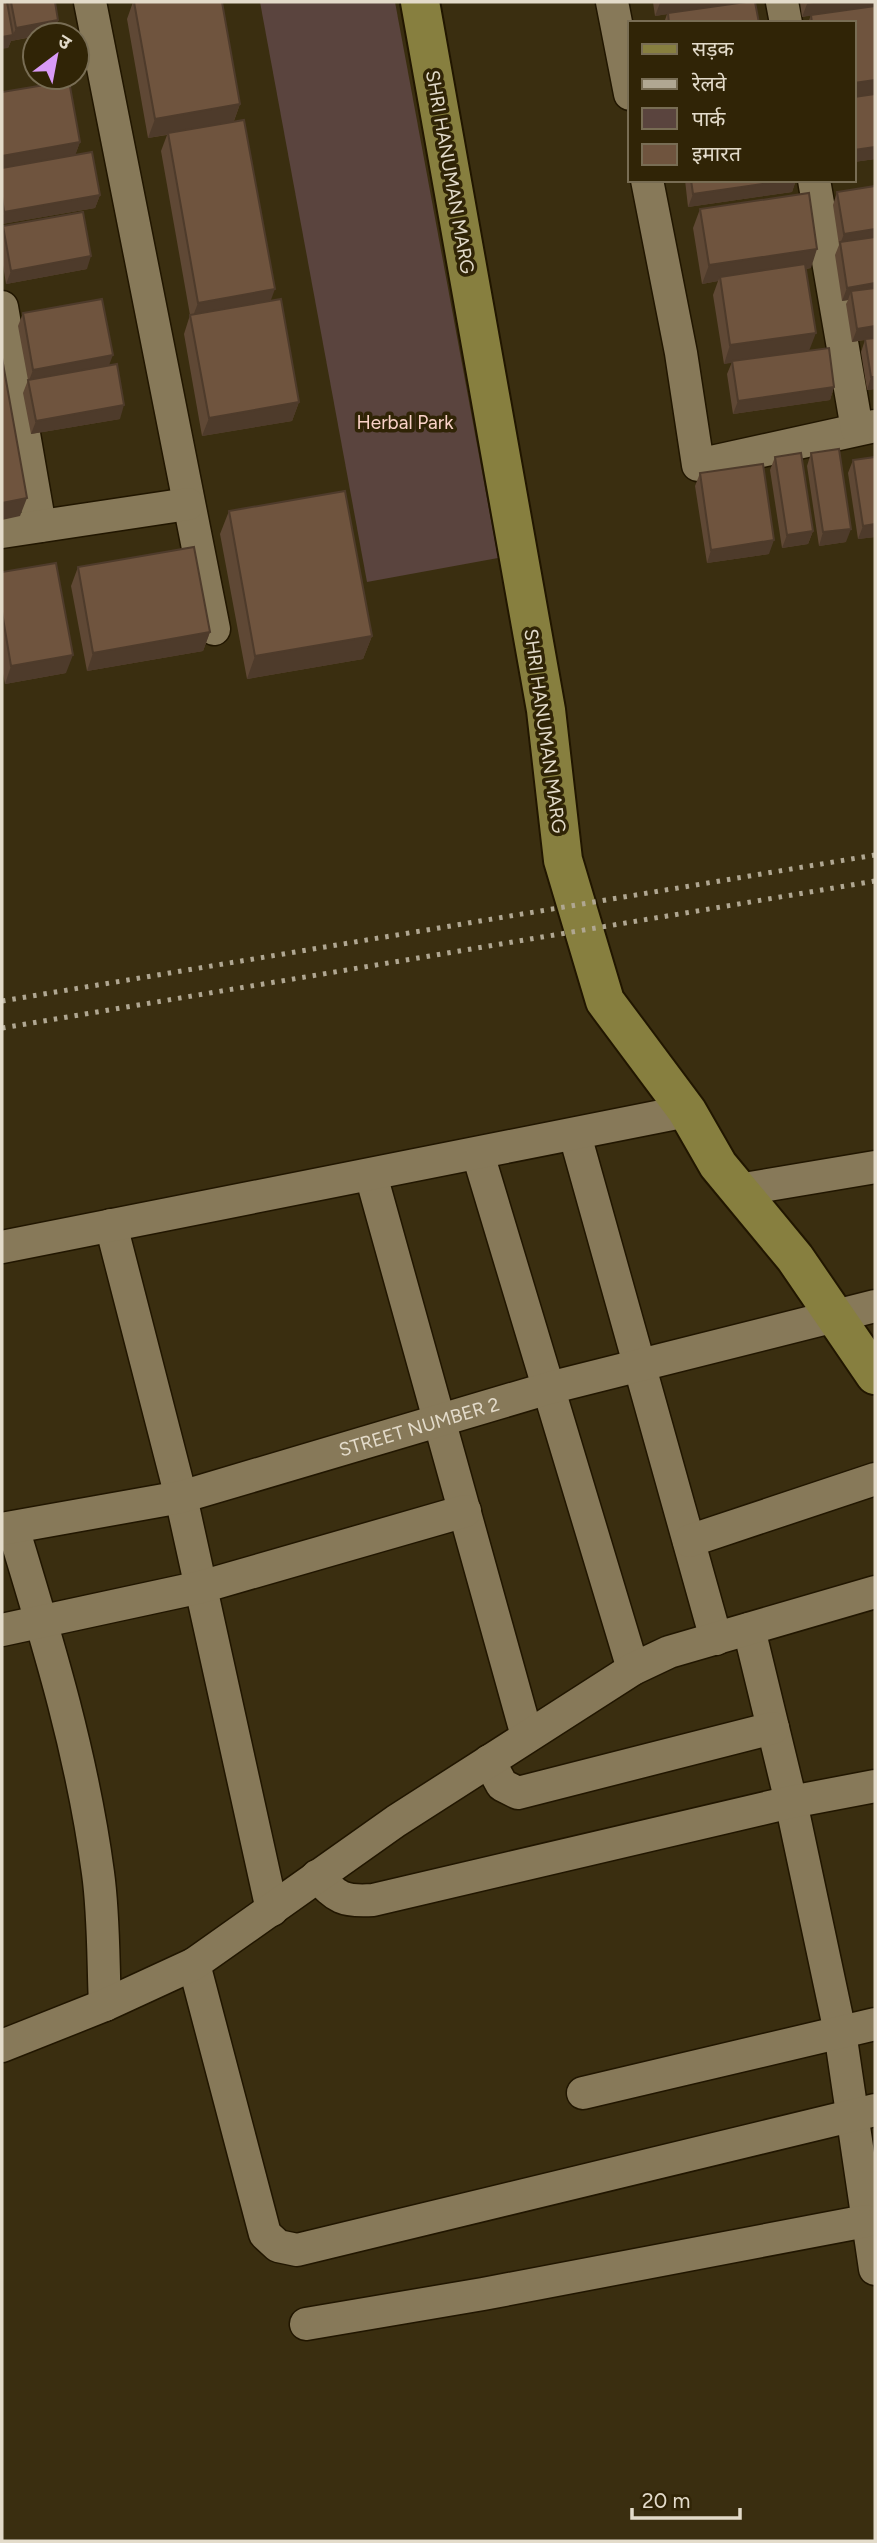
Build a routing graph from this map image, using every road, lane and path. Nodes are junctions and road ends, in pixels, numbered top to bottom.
1 (90, 2) edge
2 (420, 2) edge
3 (612, 2) edge
4 (782, 2) edge
5 (786, 21) edge
6 (628, 84) edge
7 (647, 182) edge
8 (814, 182) edge
9 (2, 307) edge
10 (866, 427) edge
11 (188, 504) junction
12 (40, 526) junction
13 (2, 531) edge
14 (214, 629) dead end
15 (687, 1111) junction
16 (575, 1135) junction
17 (478, 1154) junction
18 (875, 1167) edge
19 (371, 1175) junction
20 (738, 1189) junction
21 (111, 1225) junction
22 (2, 1247) edge
23 (875, 1306) edge
24 (834, 1314) junction
25 (640, 1366) junction
26 (875, 1375) edge
27 (549, 1388) junction
28 (439, 1419) junction
29 (875, 1479) edge
30 (181, 1497) junction
31 (465, 1511) junction
32 (7, 1528) edge
33 (689, 1541) junction
34 (201, 1587) junction
35 (875, 1592) edge
36 (42, 1623) junction
37 (2, 1629) edge
38 (749, 1629) junction
39 (716, 1639) junction
40 (633, 1669) junction
41 (773, 1728) junction
42 (527, 1736) junction
43 (489, 1760) junction
44 (875, 1786) edge
45 (791, 1802) junction
46 (317, 1876) junction
47 (272, 1910) junction
48 (194, 1964) junction
49 (105, 2005) junction
50 (875, 2024) edge
51 (840, 2032) junction
52 (2, 2046) edge
53 (583, 2093) dead end
54 (865, 2112) edge
55 (866, 2221) junction
56 (875, 2270) edge
57 (306, 2324) dead end

1 - 11 street
2 - 15 street, SHRI HANUMAN MARG
3 - 6 street
4 - 5 street
7 - 10 street
8 - 10 street
9 - 12 street
11 - 12 street
11 - 14 street
12 - 13 street
15 - 16 street
15 - 20 street, SHRI HANUMAN MARG
16 - 17 street
16 - 25 street
17 - 19 street
17 - 27 street
18 - 20 street
19 - 21 street
19 - 28 street
20 - 24 street, SHRI HANUMAN MARG
21 - 22 street
21 - 30 street
23 - 24 street, STREET NUMBER 2
24 - 25 street, STREET NUMBER 2
24 - 26 street, SHRI HANUMAN MARG
25 - 27 street, STREET NUMBER 2
25 - 33 street
27 - 28 street, STREET NUMBER 2
27 - 40 street
28 - 30 street, STREET NUMBER 2
28 - 31 street
29 - 33 street
30 - 32 street, STREET NUMBER 2
30 - 34 street
31 - 34 street
31 - 42 street
32 - 36 street
33 - 39 street
34 - 36 street
34 - 47 street
35 - 38 street
36 - 37 street
36 - 49 street
38 - 39 street
38 - 41 street
39 - 40 street
40 - 42 street
41 - 43 street
41 - 45 street
42 - 43 street
43 - 46 street
44 - 45 street
45 - 46 street
45 - 51 street
46 - 47 street
47 - 48 street
48 - 49 street
48 - 54 street
49 - 52 street
50 - 51 street
51 - 53 street
51 - 54 street
54 - 55 street
55 - 56 street
55 - 57 street

